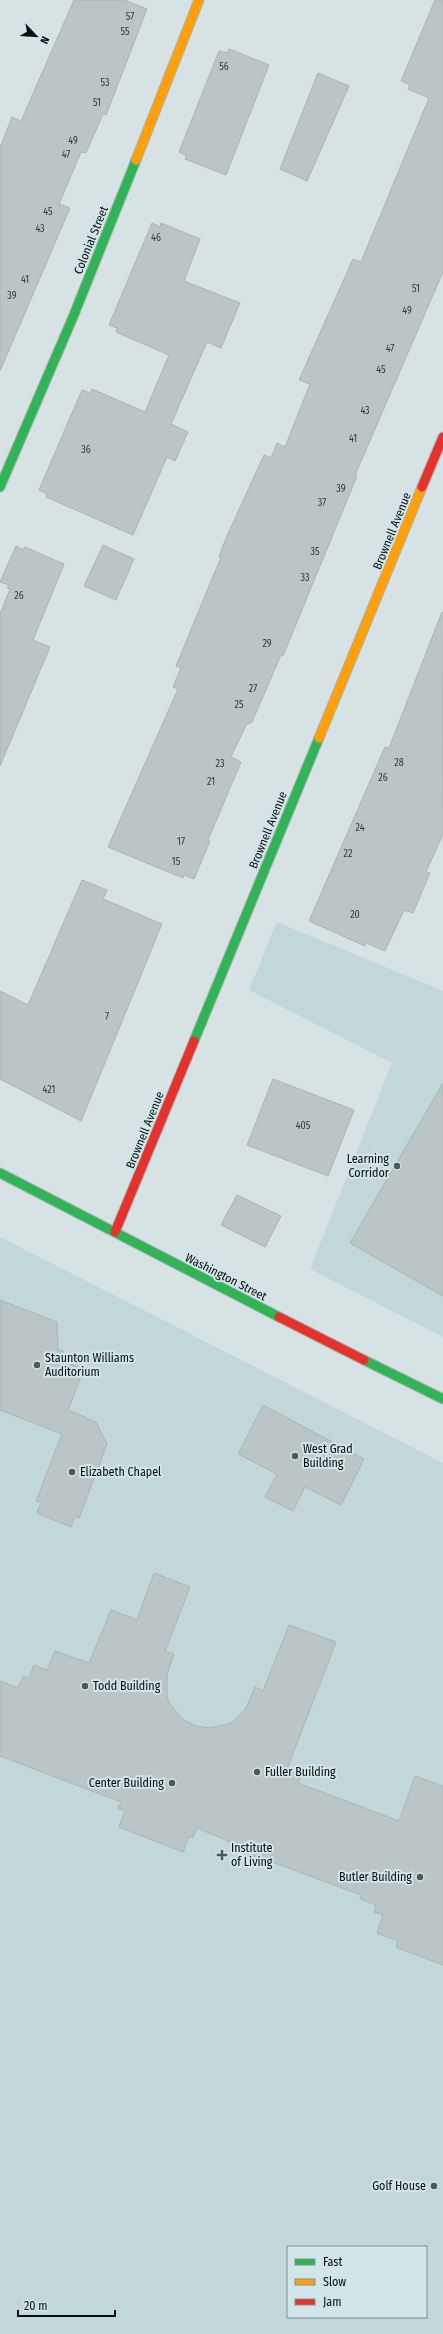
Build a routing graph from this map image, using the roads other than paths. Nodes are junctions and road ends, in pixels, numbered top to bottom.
1 (199, 0) edge
2 (443, 437) edge
3 (0, 487) edge
4 (0, 1173) edge
5 (115, 1232) junction
6 (443, 1399) edge

1 - 3 street, Colonial Street
2 - 5 street, Brownell Avenue
4 - 5 street, Washington Street
5 - 6 street, Washington Street

